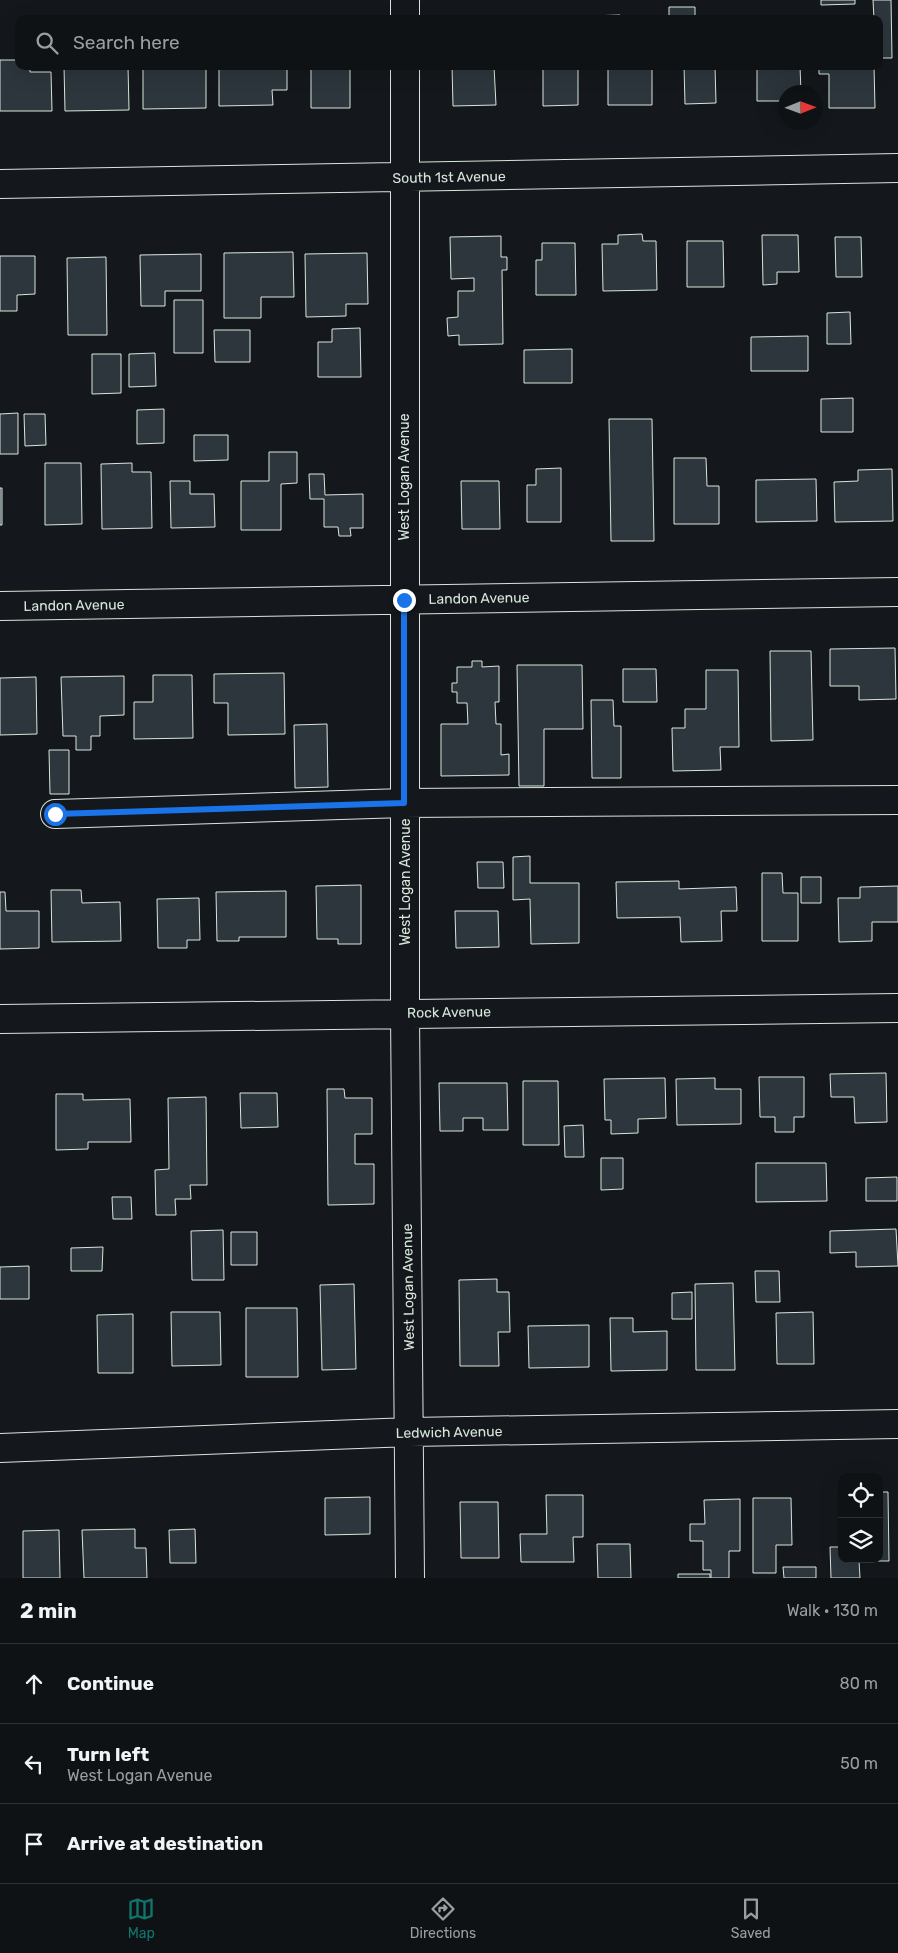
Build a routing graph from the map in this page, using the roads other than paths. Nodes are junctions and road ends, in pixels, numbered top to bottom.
1 (405, 0) edge
2 (405, 15) edge
3 (405, 70) edge
4 (898, 168) edge
5 (405, 178) junction
6 (0, 184) edge
7 (898, 592) edge
8 (404, 600) junction
9 (0, 606) edge
10 (898, 800) edge
11 (404, 803) junction
12 (55, 814) dead end
13 (898, 1008) edge
14 (405, 1013) junction
15 (0, 1019) edge
16 (898, 1424) edge
17 (410, 1432) junction
18 (0, 1448) edge
19 (410, 1578) edge

1 - 2 street
3 - 5 street, West Logan Avenue
4 - 5 street, South 1st Avenue
5 - 6 street, South 1st Avenue
5 - 8 street, West Logan Avenue
7 - 8 street, Landon Avenue
8 - 9 street, Landon Avenue
8 - 11 street, West Logan Avenue
10 - 11 street
11 - 12 street
11 - 14 street, West Logan Avenue
13 - 14 street, Rock Avenue
14 - 15 street, Rock Avenue
14 - 17 street, West Logan Avenue
16 - 17 street, Ledwich Avenue
17 - 18 street, Ledwich Avenue
17 - 19 street, West Logan Avenue

